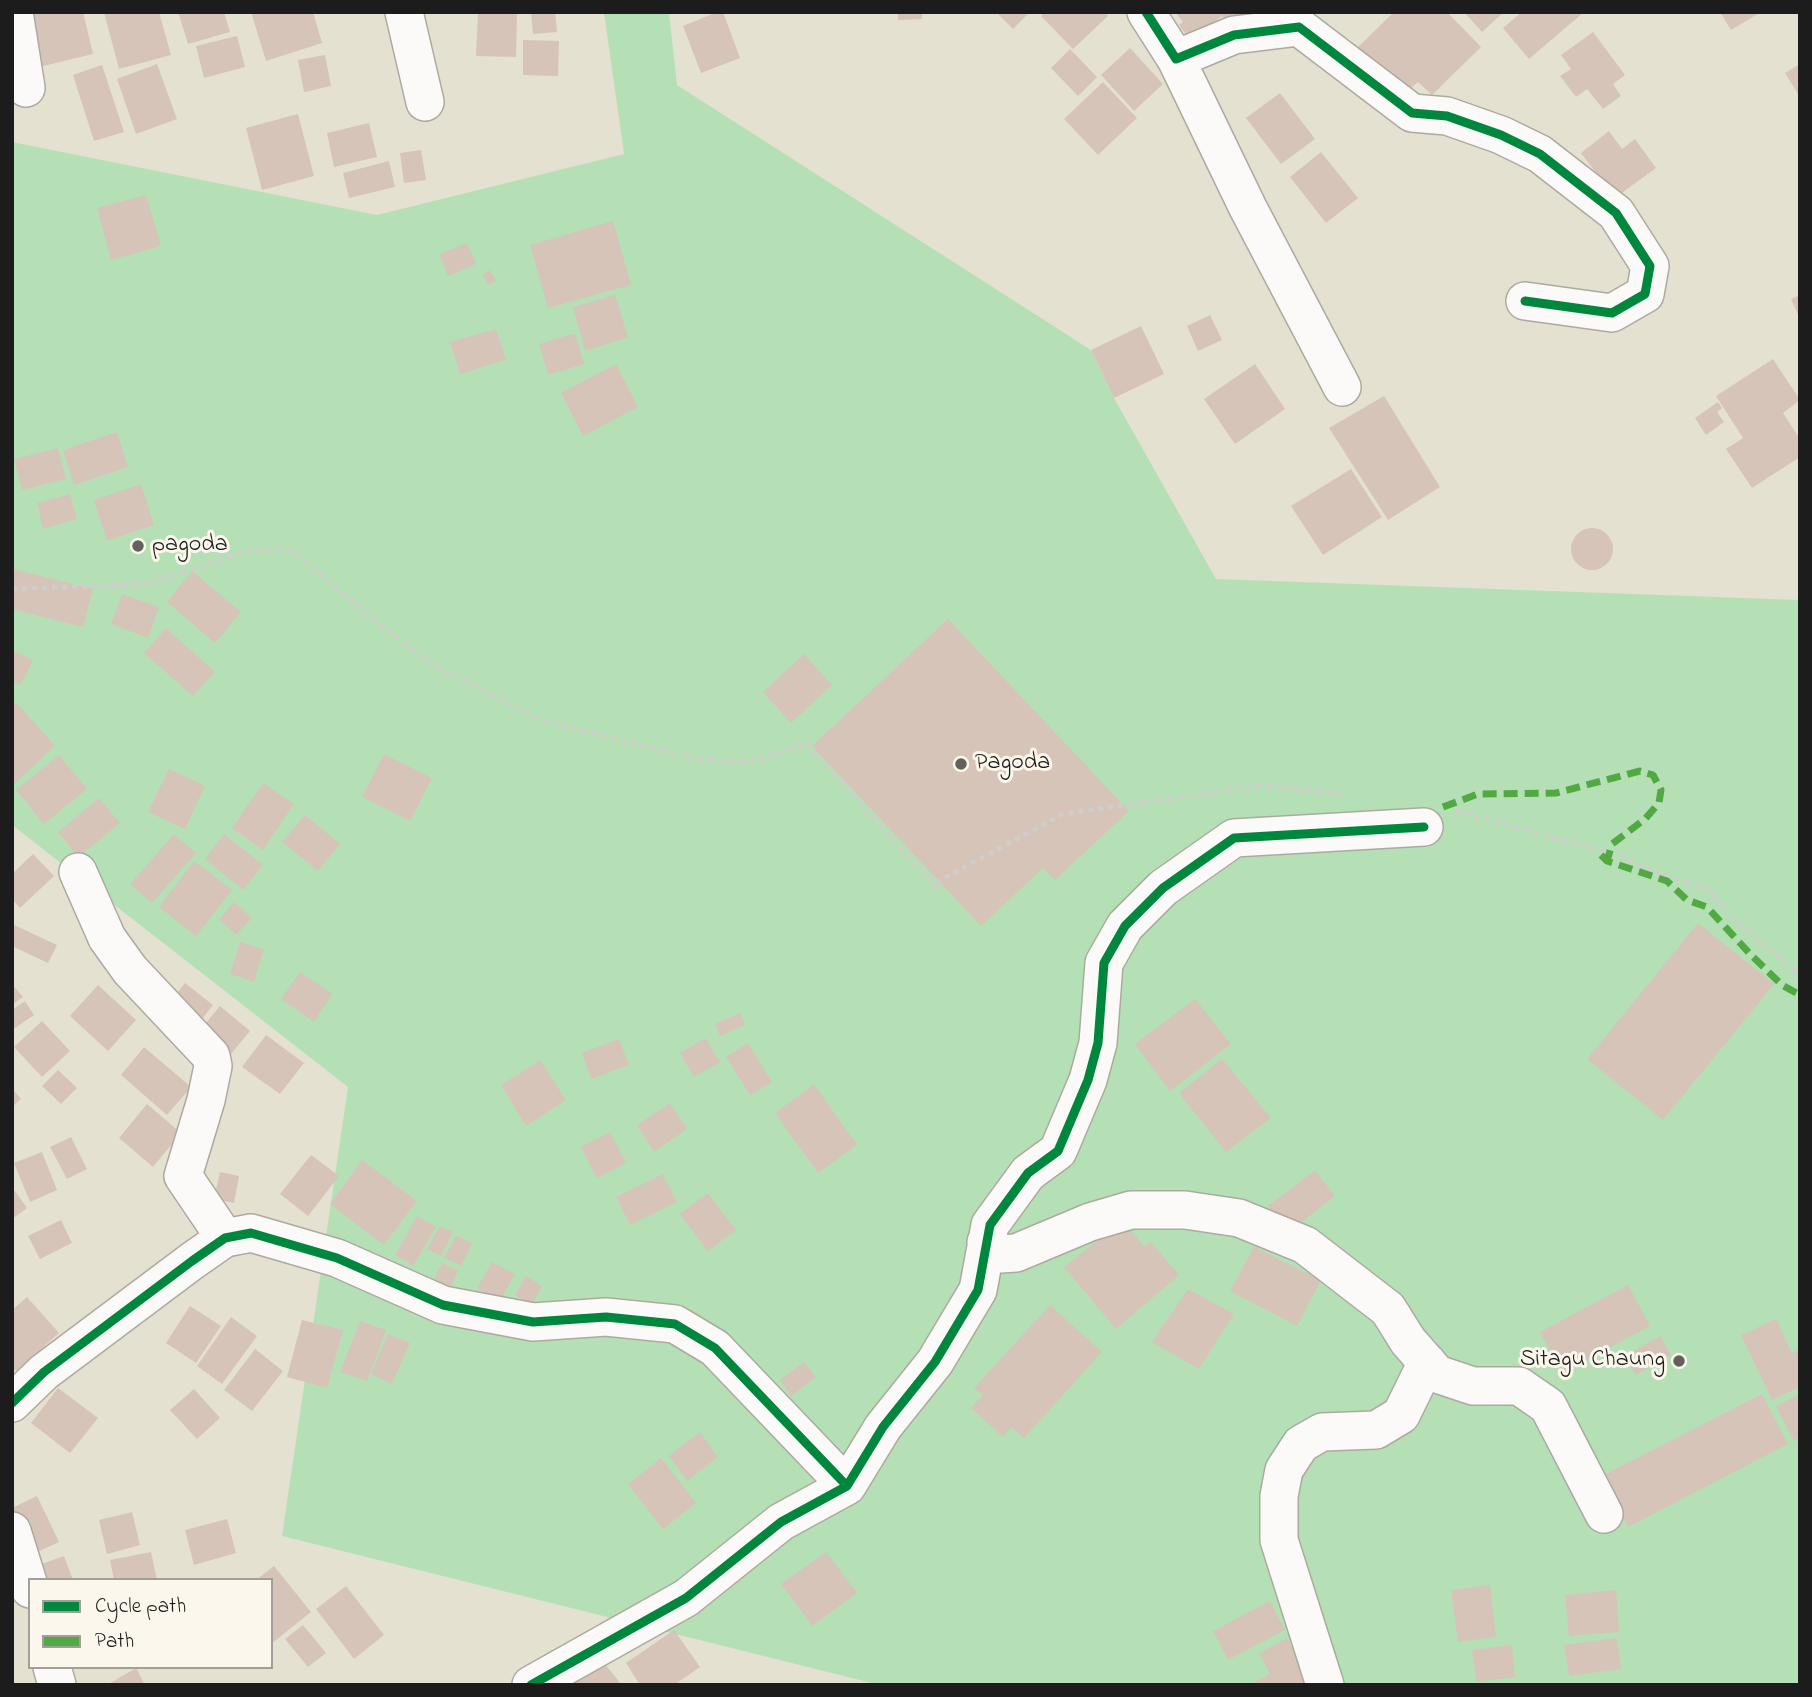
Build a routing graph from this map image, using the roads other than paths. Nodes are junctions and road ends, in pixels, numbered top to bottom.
1 (14, 12) edge
2 (404, 12) edge
3 (1146, 12) edge
4 (1175, 60) junction
5 (26, 88) dead end
6 (425, 102) dead end
7 (1525, 301) dead end
8 (1342, 387) dead end
9 (1439, 819) road end
10 (78, 872) dead end
11 (225, 1238) junction
12 (986, 1242) junction
13 (1427, 1362) junction
14 (12, 1403) edge
15 (847, 1486) junction
16 (1604, 1514) dead end
17 (12, 1531) edge
18 (28, 1583) edge
19 (531, 1685) edge
20 (1325, 1685) edge

1 - 5 street
2 - 6 street
3 - 4 street
4 - 7 street
4 - 8 street
9 - 12 street
10 - 11 street
11 - 14 street
11 - 15 street
12 - 13 street
12 - 15 street
13 - 16 street
13 - 20 street
15 - 19 street
17 - 18 street

